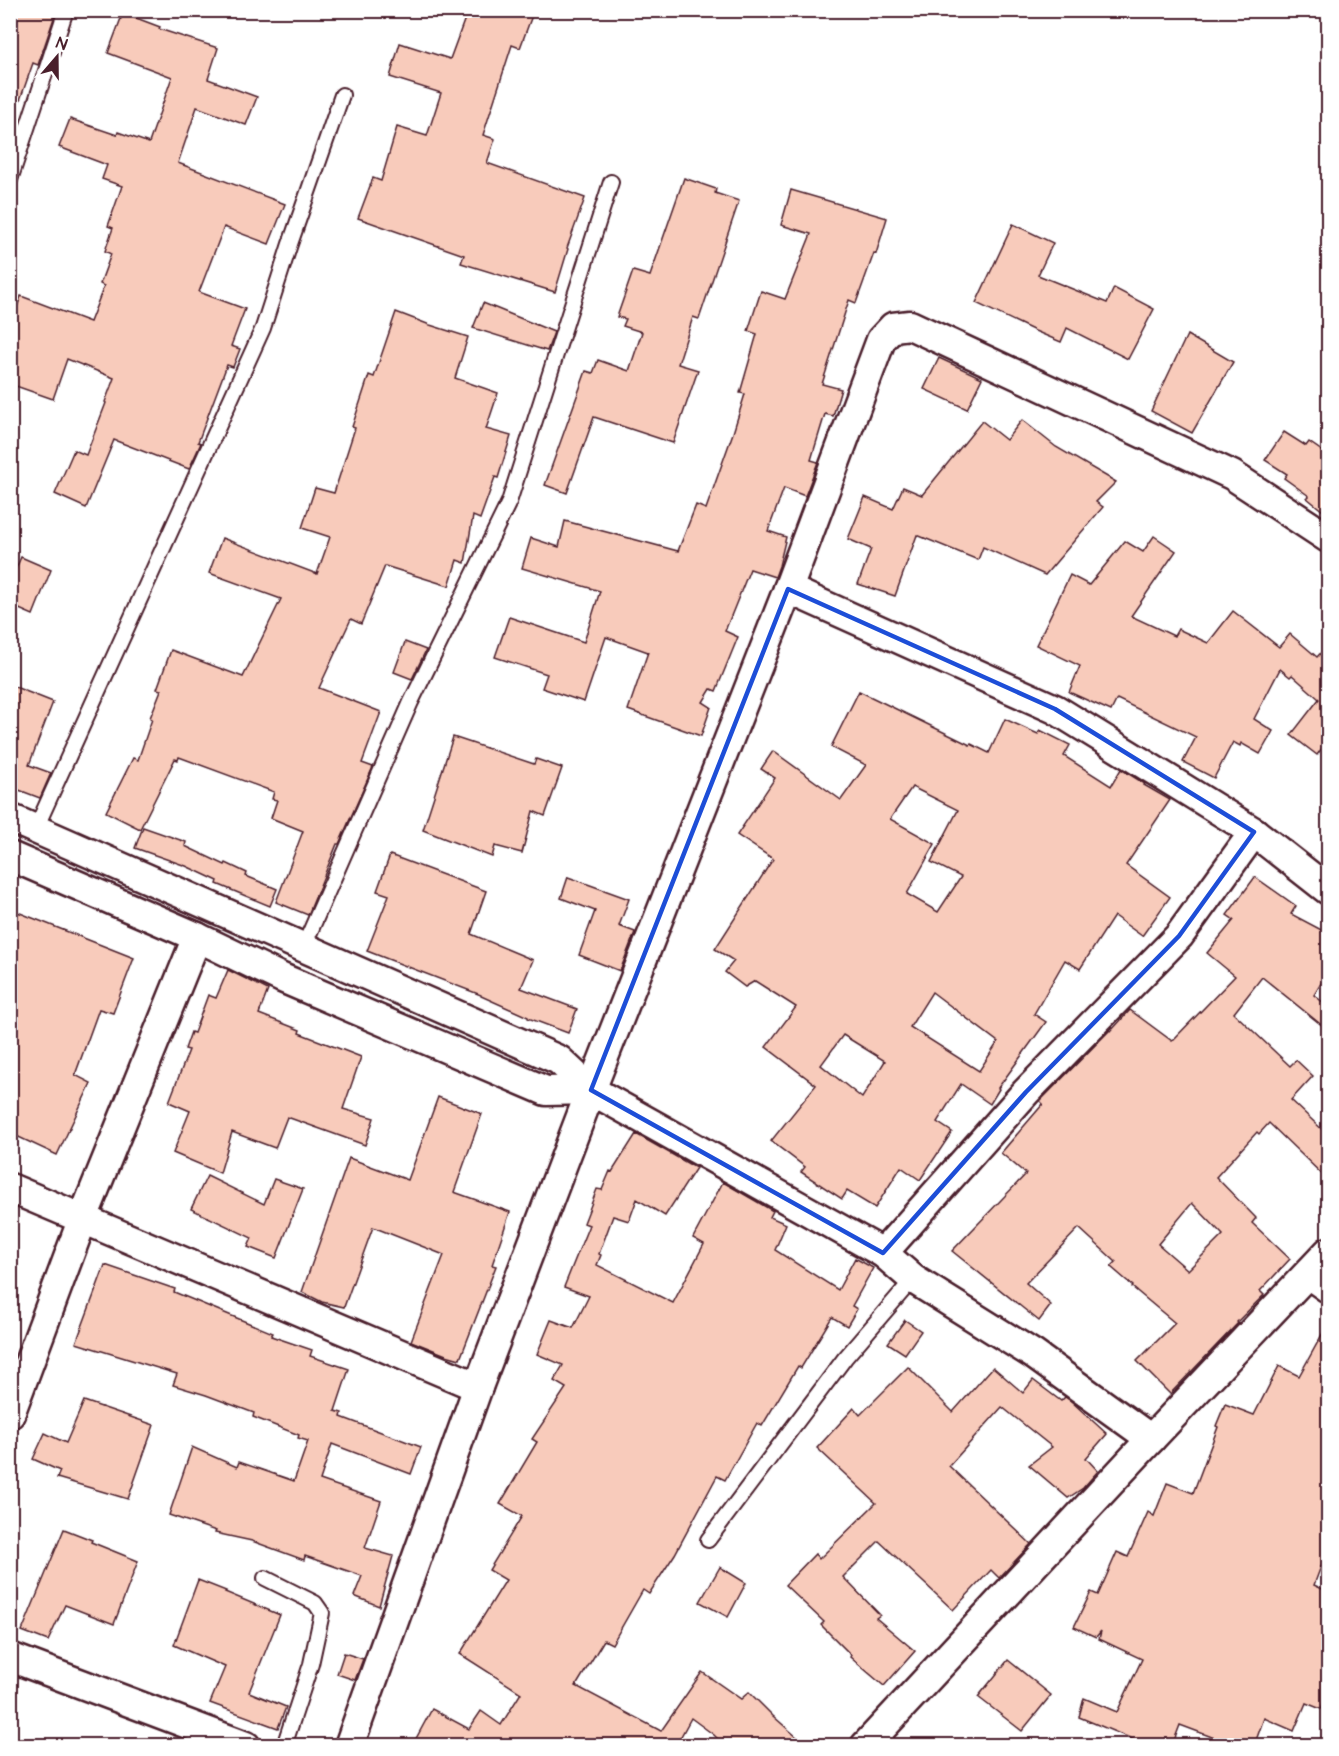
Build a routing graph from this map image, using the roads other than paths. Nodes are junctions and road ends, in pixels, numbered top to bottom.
1 (66, 10) edge
2 (342, 94) dead end
3 (10, 180) edge
4 (611, 182) dead end
5 (1329, 538) edge
6 (788, 590) junction
7 (23, 823) edge
8 (1254, 832) junction
9 (10, 856) edge
10 (1329, 890) edge
11 (197, 937) junction
12 (303, 948) junction
13 (591, 1090) junction
14 (10, 1188) edge
15 (84, 1218) junction
16 (1329, 1252) edge
17 (883, 1253) junction
18 (912, 1279) junction
19 (1318, 1281) edge
20 (478, 1387) junction
21 (10, 1414) edge
22 (1151, 1439) junction
23 (708, 1540) dead end
24 (265, 1578) dead end
25 (10, 1657) edge
26 (246, 1746) edge
27 (284, 1746) edge
28 (349, 1746) edge
29 (866, 1746) edge

1 - 3 lane
2 - 7 lane
4 - 12 lane
5 - 6 street
6 - 8 street
6 - 13 street
7 - 12 street
8 - 10 street
8 - 17 street
9 - 11 street
11 - 13 street
11 - 15 street
12 - 13 street
13 - 17 street
13 - 20 street
14 - 15 street
15 - 20 street
15 - 21 street
16 - 19 street
17 - 18 street
18 - 22 street
18 - 23 lane
19 - 22 street
20 - 28 street
22 - 29 street
24 - 27 lane
25 - 26 street

